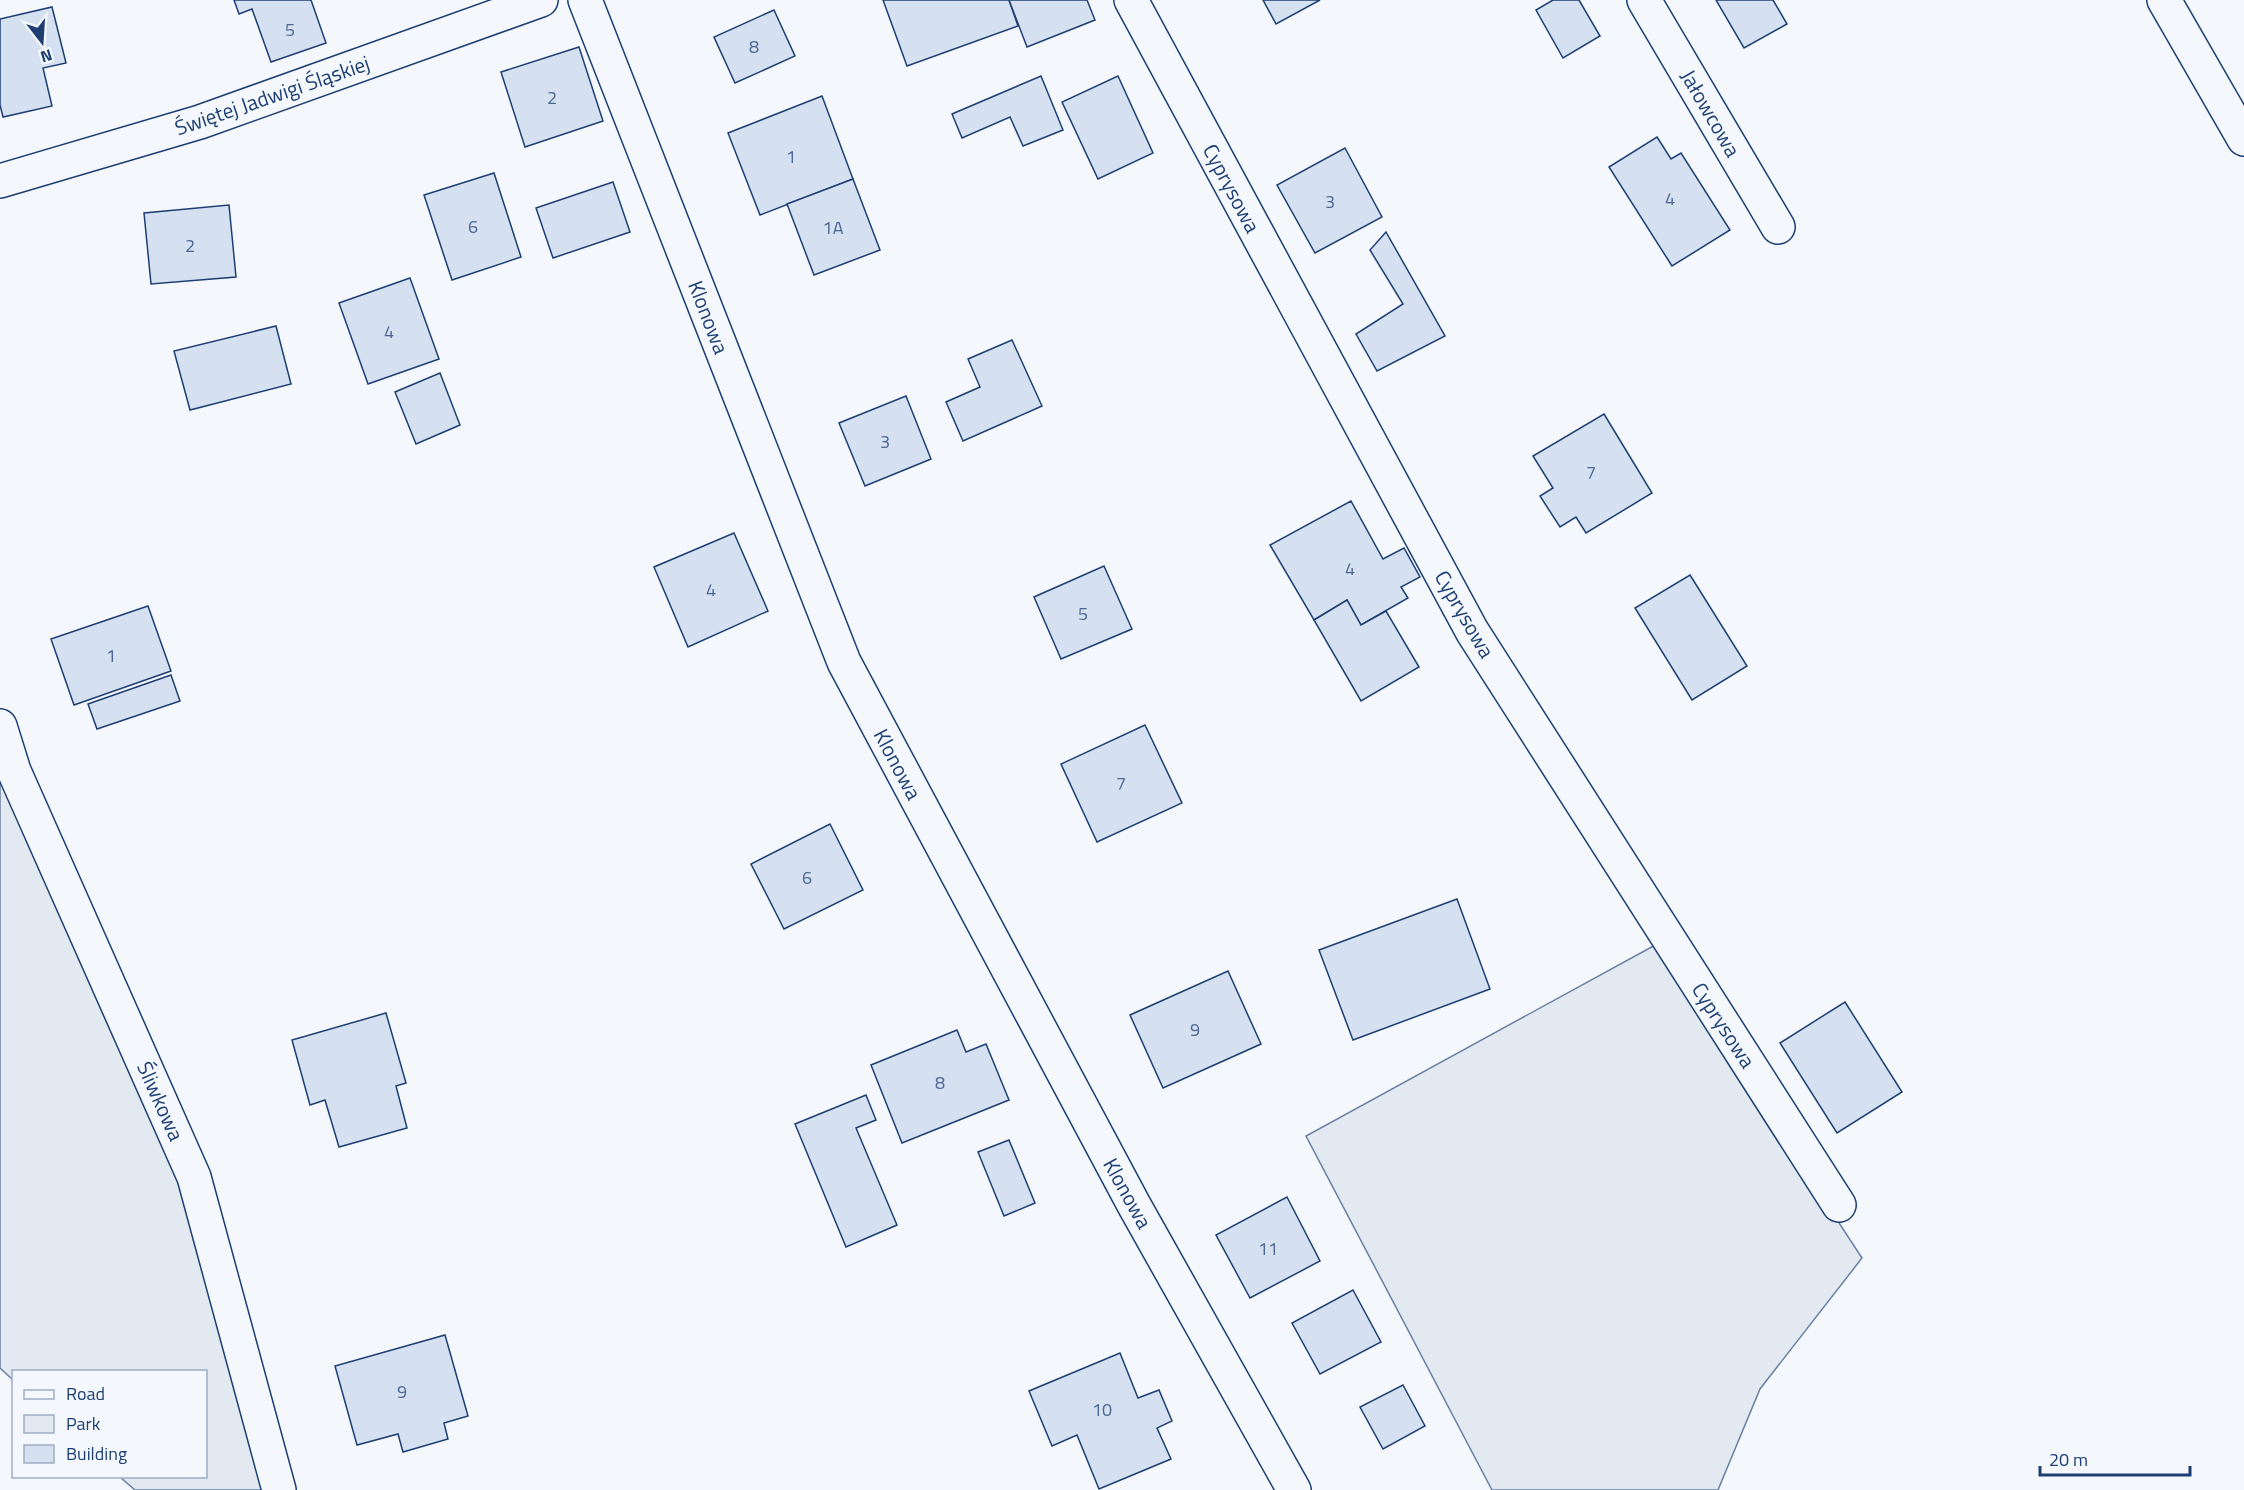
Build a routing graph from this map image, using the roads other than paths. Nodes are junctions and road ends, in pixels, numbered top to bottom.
1 (541, 0) edge
2 (585, 0) edge
3 (1131, 0) edge
4 (1644, 0) edge
5 (2164, 0) edge
6 (2244, 139) edge
7 (0, 181) edge
8 (1778, 227) dead end
9 (0, 726) edge
10 (1839, 1205) dead end
11 (279, 1490) edge
12 (1294, 1490) edge

1 - 7 street, Świętej Jadwigi Śląskiej
2 - 12 street, Klonowa
3 - 10 street, Cyprysowa
4 - 8 street, Jałowcowa
5 - 6 street
9 - 11 street, Śliwkowa

